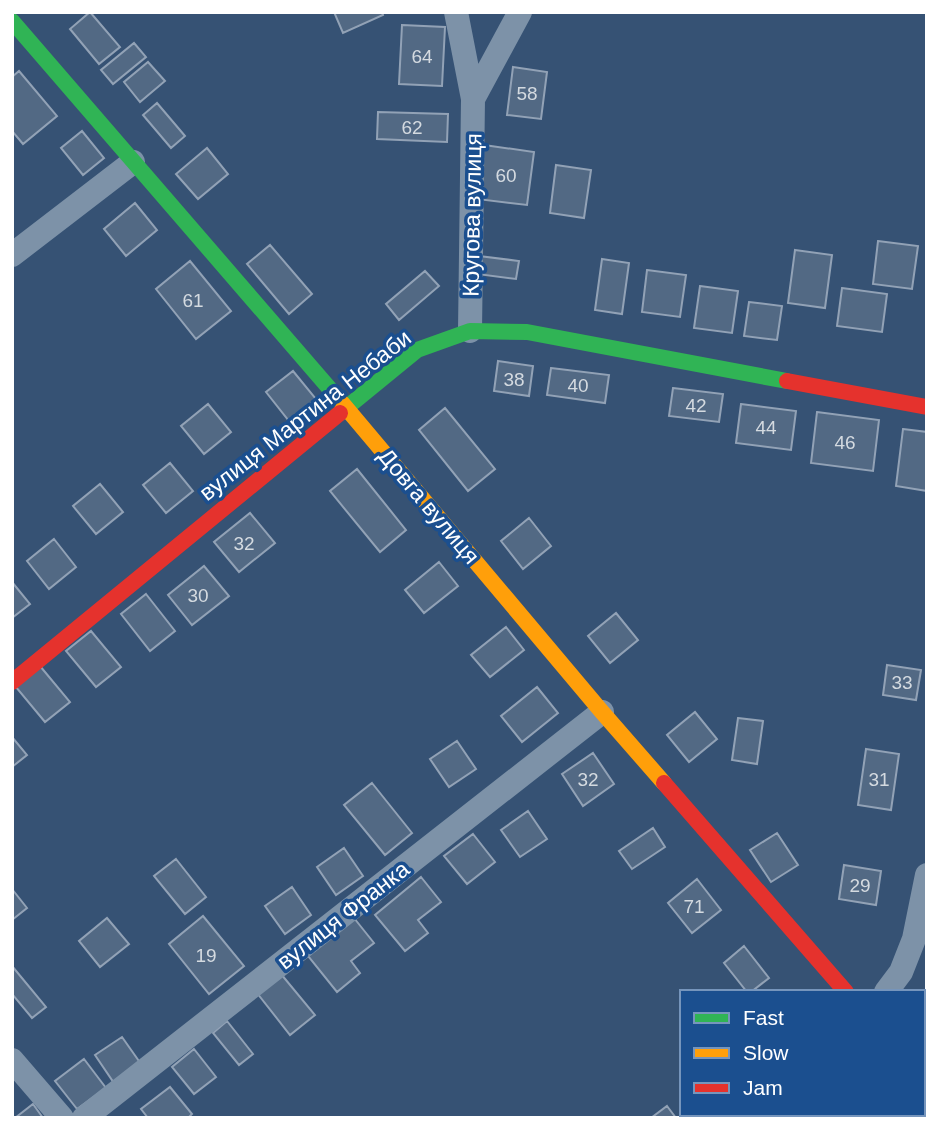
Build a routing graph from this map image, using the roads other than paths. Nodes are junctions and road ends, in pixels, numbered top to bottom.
1 (456, 12) edge
2 (520, 12) edge
3 (12, 21) edge
4 (473, 99) junction
5 (133, 162) junction
6 (12, 255) edge
7 (470, 331) junction
8 (927, 407) edge
9 (346, 408) junction
10 (12, 682) edge
11 (602, 712) junction
12 (927, 875) edge
13 (844, 990) edge
14 (888, 990) edge
15 (12, 1060) edge
16 (62, 1118) edge
17 (84, 1118) edge

1 - 4 street, Кругова вулиця
2 - 4 street, Кругова вулиця
3 - 5 street, Довга вулиця
4 - 7 street, Кругова вулиця
5 - 6 street
5 - 9 street, Довга вулиця
7 - 8 street, вулиця Мартина Небаби
7 - 9 street, вулиця Мартина Небаби
9 - 10 street, вулиця Мартина Небаби
9 - 11 street, Довга вулиця
11 - 13 street, Довга вулиця
11 - 17 street, вулиця Франка
12 - 14 street
15 - 16 street

